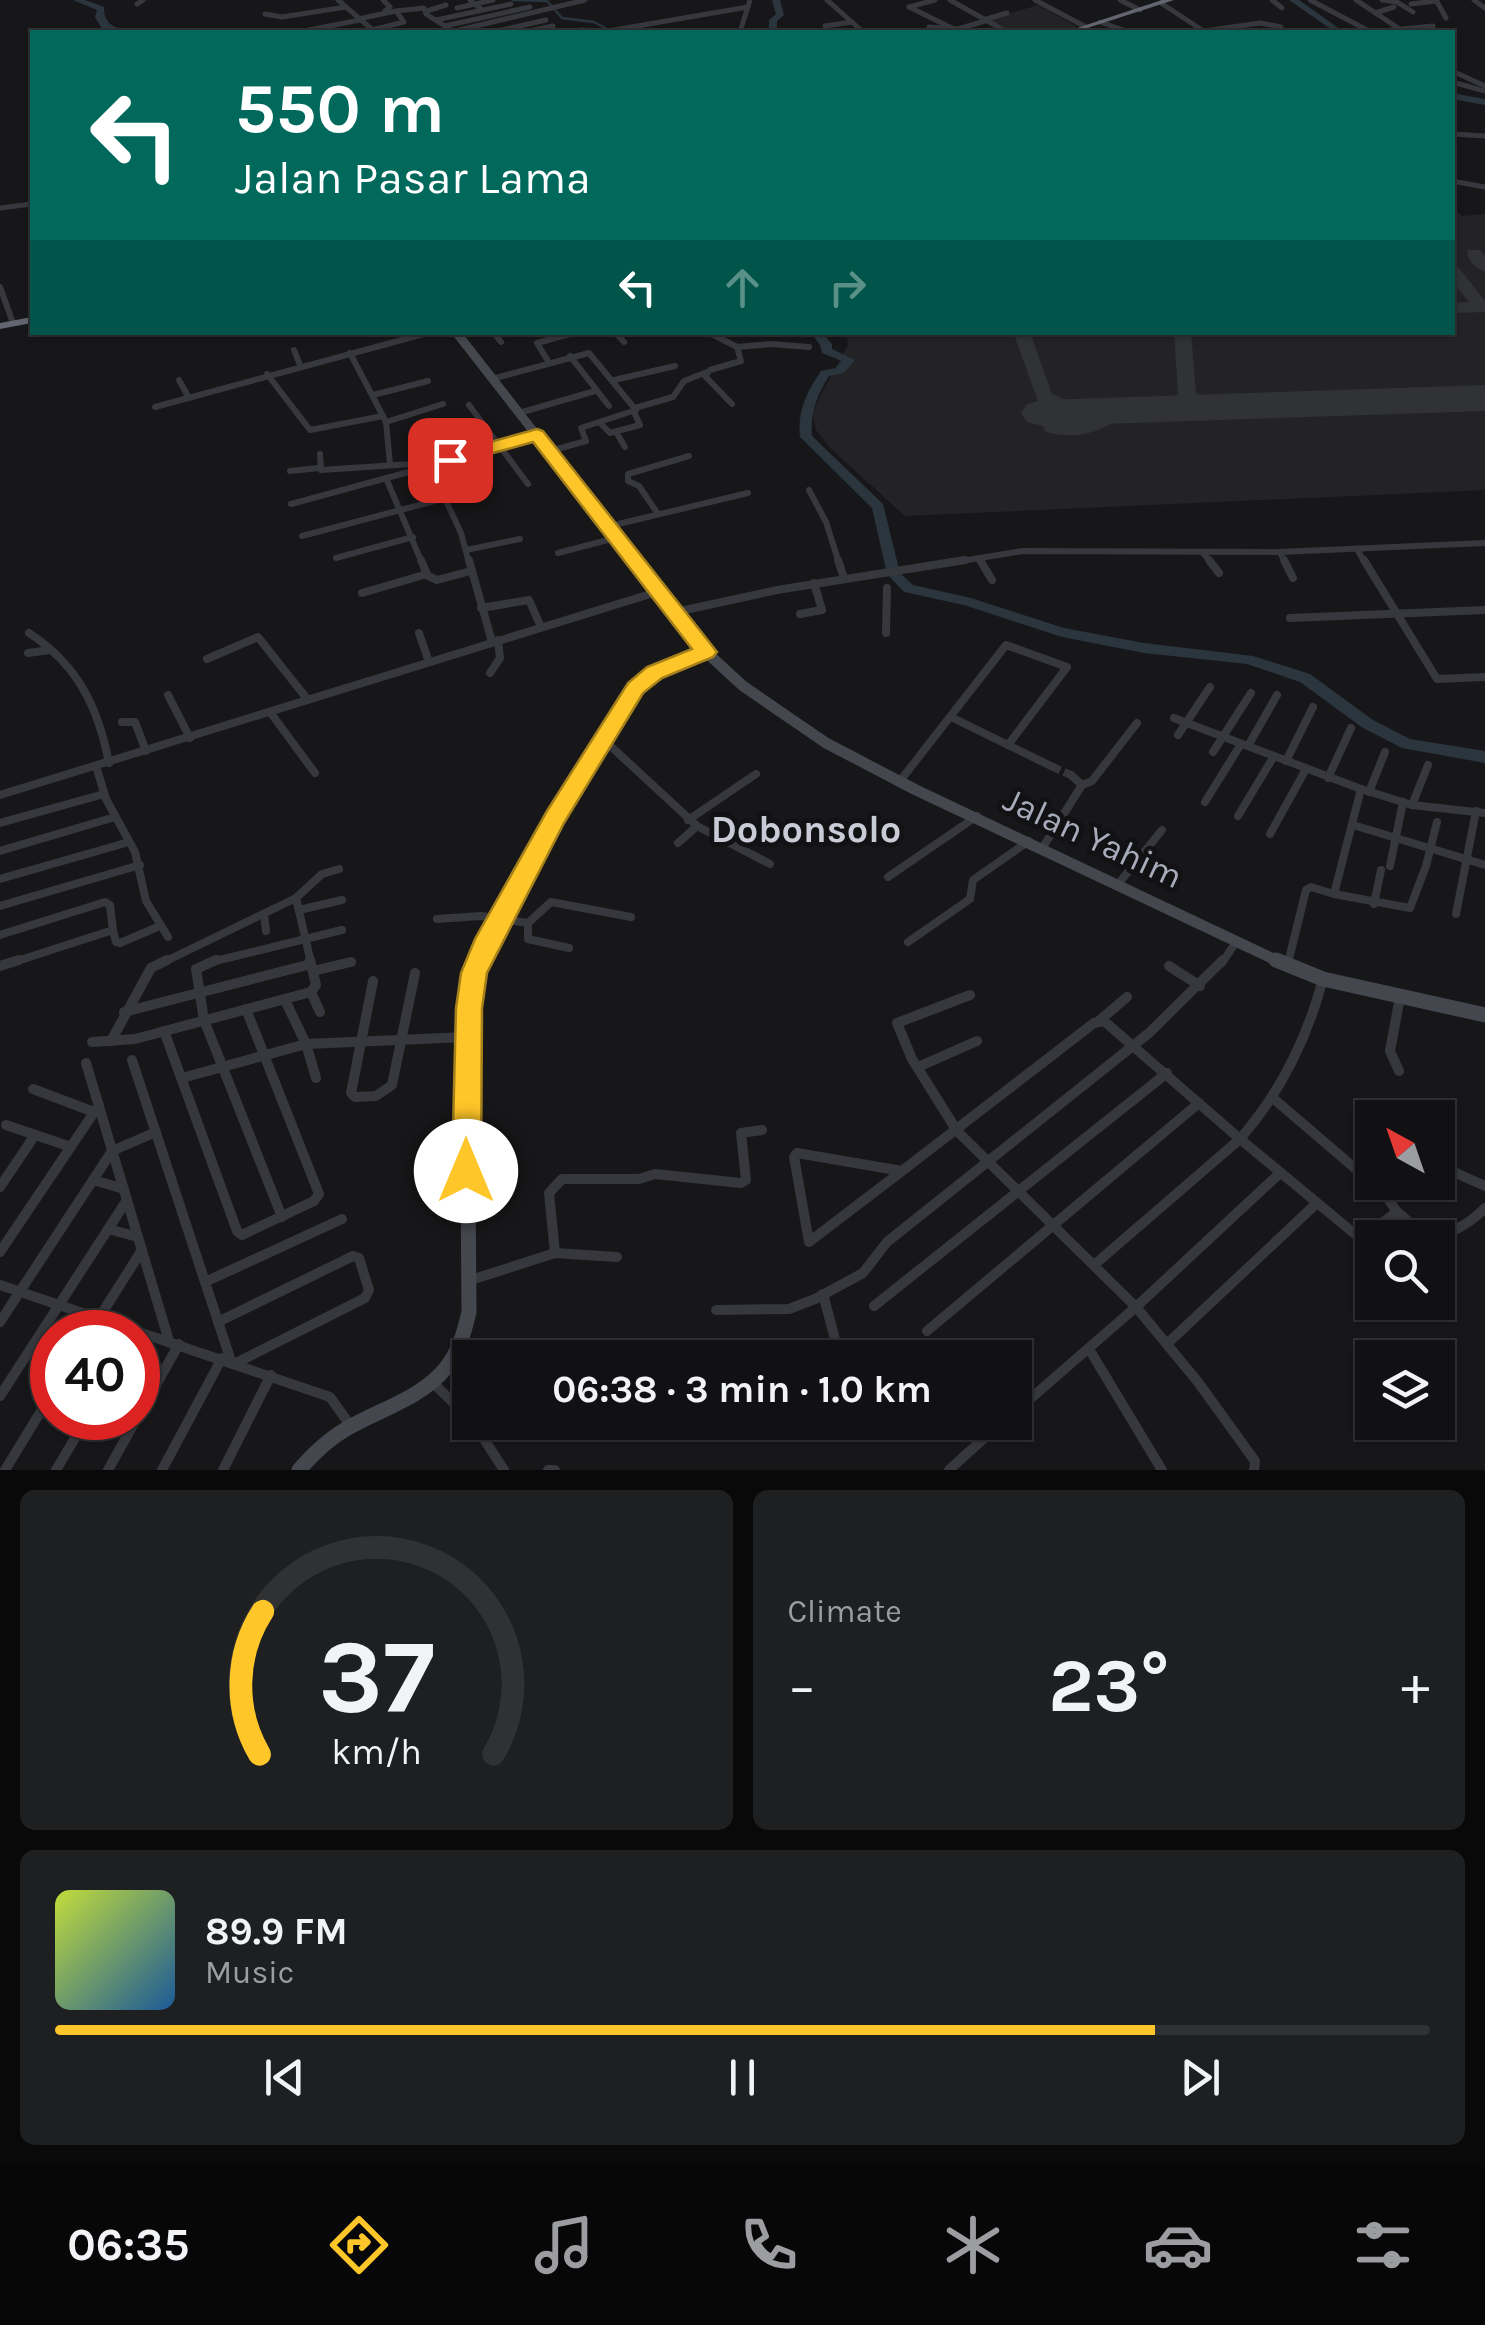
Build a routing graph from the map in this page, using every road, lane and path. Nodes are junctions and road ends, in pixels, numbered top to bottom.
1 (338, 0) edge
2 (383, 0) edge
3 (493, 0) edge
4 (585, 0) edge
5 (827, 0) edge
6 (935, 0) edge
7 (950, 0) edge
8 (1034, 0) edge
9 (1120, 0) edge
10 (1180, 0) edge
11 (1272, 0) edge
12 (1312, 0) edge
13 (1322, 0) edge
14 (1356, 0) edge
15 (1382, 0) edge
16 (1436, 0) edge
17 (1474, 0) edge
18 (428, 2) edge
19 (472, 2) edge
20 (749, 3) edge
21 (1165, 3) edge
22 (510, 4) dead end
23 (1410, 4) dead end
24 (446, 6) dead end
25 (530, 7) dead end
26 (1394, 7) dead end
27 (1485, 7) edge
28 (346, 8) junction
29 (457, 8) dead end
30 (1282, 8) dead end
31 (410, 9) junction
32 (482, 10) junction
33 (1140, 10) junction
34 (396, 11) junction
35 (427, 11) junction
36 (385, 12) junction
37 (1413, 12) dead end
38 (1007, 13) dead end
39 (1375, 13) junction
40 (264, 14) dead end
41 (489, 16) junction
42 (1446, 18) dead end
43 (1116, 19) junction
44 (359, 20) junction
45 (436, 20) junction
46 (546, 20) dead end
47 (984, 21) junction
48 (496, 22) junction
49 (852, 22) junction
50 (1102, 23) junction
51 (445, 26) junction
52 (553, 26) dead end
53 (825, 26) dead end
54 (1433, 26) dead end
55 (929, 27) dead end
56 (1281, 27) dead end
57 (1398, 29) junction
58 (309, 30) edge
59 (372, 30) edge
60 (376, 30) edge
61 (450, 30) edge
62 (461, 30) edge
63 (506, 30) edge
64 (511, 30) edge
65 (534, 30) edge
66 (613, 30) edge
67 (741, 30) edge
68 (861, 30) edge
69 (954, 30) junction
70 (1003, 30) edge
71 (1074, 30) edge
72 (1078, 30) edge
73 (1123, 30) edge
74 (1204, 30) edge
75 (1212, 30) edge
76 (1366, 30) edge
77 (1389, 30) edge
78 (1455, 72) edge
79 (1469, 76) junction
80 (1456, 83) edge
81 (1485, 89) edge
82 (1455, 134) edge
83 (1485, 136) edge
84 (1455, 182) edge
85 (1485, 187) edge
86 (30, 204) edge
87 (0, 208) edge
88 (0, 287) edge
89 (6, 323) edge
90 (419, 335) edge
91 (460, 335) edge
92 (495, 335) edge
93 (567, 335) edge
94 (618, 335) edge
95 (714, 335) edge
96 (501, 342) dead end
97 (624, 342) dead end
98 (737, 347) junction
99 (809, 347) dead end
100 (294, 350) dead end
101 (350, 353) junction
102 (570, 356) junction
103 (548, 362) junction
104 (300, 365) junction
105 (675, 366) dead end
106 (707, 372) junction
107 (268, 374) junction
108 (492, 378) junction
109 (179, 380) dead end
110 (614, 380) junction
111 (428, 381) dead end
112 (596, 392) junction
113 (374, 395) junction
114 (188, 398) junction
115 (443, 404) dead end
116 (732, 404) dead end
117 (469, 405) dead end
118 (609, 406) dead end
119 (155, 408) dead end
120 (634, 410) junction
121 (518, 412) junction
122 (384, 419) junction
123 (599, 422) junction
124 (616, 432) junction
125 (417, 433) dead end
126 (537, 435) junction
127 (499, 446) junction
128 (625, 448) dead end
129 (550, 451) junction
130 (320, 454) dead end
131 (688, 456) dead end
132 (456, 458) junction
133 (390, 464) junction
134 (426, 464) junction
135 (319, 468) junction
136 (290, 471) dead end
137 (386, 478) junction
138 (528, 484) dead end
139 (809, 490) dead end
140 (748, 493) dead end
141 (446, 498) junction
142 (479, 499) dead end
143 (290, 504) dead end
144 (400, 510) junction
145 (658, 514) junction
146 (610, 526) junction
147 (302, 536) dead end
148 (619, 537) junction
149 (414, 538) junction
150 (520, 538) dead end
151 (1485, 543) edge
152 (1357, 549) junction
153 (466, 550) junction
154 (1280, 552) junction
155 (558, 553) dead end
156 (1203, 554) junction
157 (336, 558) dead end
158 (979, 558) junction
159 (471, 571) junction
160 (1219, 573) dead end
161 (426, 575) junction
162 (844, 578) junction
163 (1293, 578) dead end
164 (992, 580) dead end
165 (814, 583) junction
166 (887, 588) dead end
167 (660, 591) junction
168 (362, 593) dead end
169 (481, 608) junction
170 (1485, 610) edge
171 (676, 612) junction
172 (800, 614) dead end
173 (1397, 614) junction
174 (1290, 618) dead end
175 (541, 627) junction
176 (28, 632) dead end
177 (886, 632) dead end
178 (419, 633) dead end
179 (495, 641) junction
180 (50, 650) junction
181 (706, 652) junction
182 (28, 654) dead end
183 (207, 659) dead end
184 (430, 662) junction
185 (490, 673) dead end
186 (1485, 677) edge
187 (1210, 687) dead end
188 (1251, 693) dead end
189 (168, 695) dead end
190 (1277, 695) dead end
191 (302, 702) junction
192 (1313, 708) dead end
193 (270, 712) junction
194 (951, 717) junction
195 (1174, 718) dead end
196 (122, 722) dead end
197 (1137, 723) dead end
198 (1187, 723) junction
199 (1350, 728) dead end
200 (189, 734) junction
201 (1178, 735) dead end
202 (1223, 738) junction
203 (604, 740) junction
204 (1008, 745) junction
205 (1244, 745) junction
206 (145, 748) junction
207 (1213, 752) dead end
208 (1385, 752) dead end
209 (1274, 756) junction
210 (108, 759) junction
211 (1286, 761) junction
212 (1428, 765) dead end
213 (96, 766) junction
214 (1053, 767) tunnel mouth
215 (1306, 770) junction
216 (315, 774) dead end
217 (756, 774) dead end
218 (1071, 776) tunnel mouth
219 (1328, 778) junction
220 (900, 781) junction
221 (1082, 784) junction
222 (1365, 790) junction
223 (104, 794) junction
224 (0, 795) edge
225 (1205, 802) dead end
226 (1408, 804) junction
227 (1480, 812) edge
228 (977, 816) junction
229 (1238, 816) dead end
230 (115, 817) junction
231 (1437, 822) dead end
232 (0, 823) edge
233 (692, 823) junction
234 (1353, 825) junction
235 (1162, 830) dead end
236 (1270, 834) dead end
237 (1396, 838) junction
238 (1029, 841) junction
239 (129, 842) junction
240 (678, 843) dead end
241 (1043, 847) junction
242 (0, 850) edge
243 (1432, 850) junction
244 (1467, 859) junction
245 (770, 864) dead end
246 (140, 865) junction
247 (1485, 865) edge
248 (339, 870) dead end
249 (888, 876) dead end
250 (0, 879) edge
251 (1118, 883) junction
252 (1334, 894) junction
253 (296, 898) junction
254 (342, 900) dead end
255 (1374, 904) junction
256 (0, 906) edge
257 (299, 910) junction
258 (264, 914) junction
259 (1456, 914) dead end
260 (631, 917) dead end
261 (499, 918) junction
262 (437, 919) dead end
263 (528, 923) junction
264 (160, 926) junction
265 (113, 930) junction
266 (342, 930) dead end
267 (266, 931) dead end
268 (0, 936) edge
269 (168, 937) dead end
270 (306, 938) junction
271 (908, 942) dead end
272 (1236, 942) junction
273 (569, 948) dead end
274 (351, 962) dead end
275 (1287, 965) junction
276 (0, 966) edge
277 (1169, 966) dead end
278 (312, 967) junction
279 (415, 973) dead end
280 (1323, 979) junction
281 (373, 981) dead end
282 (1200, 986) junction
283 (200, 992) junction
284 (311, 992) junction
285 (970, 995) dead end
286 (1400, 997) junction
287 (1127, 998) dead end
288 (286, 1000) junction
289 (246, 1009) junction
290 (124, 1012) junction
291 (320, 1012) dead end
292 (1485, 1015) edge
293 (204, 1020) junction
294 (1100, 1020) junction
295 (164, 1031) junction
296 (467, 1037) junction
297 (403, 1039) junction
298 (361, 1040) junction
299 (111, 1041) junction
300 (977, 1041) dead end
301 (92, 1042) dead end
302 (306, 1044) junction
303 (1134, 1045) junction
304 (264, 1054) junction
305 (132, 1060) dead end
306 (86, 1063) dead end
307 (223, 1066) junction
308 (918, 1067) junction
309 (1399, 1071) dead end
310 (1166, 1073) junction
311 (182, 1078) junction
312 (316, 1078) dead end
313 (32, 1088) dead end
314 (1274, 1099) junction
315 (1199, 1103) junction
316 (96, 1109) junction
317 (6, 1125) dead end
318 (762, 1130) dead end
319 (957, 1131) junction
320 (156, 1132) junction
321 (35, 1135) junction
322 (1240, 1139) junction
323 (70, 1147) junction
324 (112, 1152) junction
325 (988, 1161) junction
326 (6, 1168) edge
327 (905, 1171) junction
328 (1280, 1173) junction
329 (1455, 1173) edge
330 (93, 1180) junction
331 (1485, 1186) edge
332 (0, 1187) edge
333 (1020, 1191) junction
334 (125, 1194) junction
335 (1317, 1203) junction
336 (1397, 1212) junction
337 (1484, 1213) edge
338 (282, 1216) junction
339 (342, 1219) dead end
340 (1053, 1225) junction
341 (108, 1229) junction
342 (138, 1237) junction
343 (142, 1250) junction
344 (0, 1252) edge
345 (555, 1254) junction
346 (617, 1256) dead end
347 (1094, 1265) junction
348 (469, 1281) junction
349 (204, 1282) junction
350 (0, 1284) edge
351 (20, 1291) junction
352 (823, 1294) junction
353 (59, 1304) junction
354 (874, 1306) dead end
355 (1136, 1307) junction
356 (76, 1310) edge
357 (104, 1310) edge
358 (716, 1310) dead end
359 (0, 1322) edge
360 (218, 1322) junction
361 (926, 1331) dead end
362 (160, 1338) edge
363 (835, 1340) edge
364 (174, 1342) junction
365 (1169, 1342) junction
366 (1090, 1349) junction
367 (229, 1361) junction
368 (160, 1370) edge
369 (271, 1376) junction
370 (433, 1383) junction
371 (0, 1396) edge
372 (1032, 1398) edge
373 (452, 1402) edge
374 (350, 1426) junction
375 (30, 1429) edge
376 (74, 1440) edge
377 (124, 1440) edge
378 (487, 1440) edge
379 (983, 1440) edge
380 (964, 1465) edge
381 (5, 1470) edge
382 (56, 1470) edge
383 (108, 1470) edge
384 (162, 1470) edge
385 (222, 1470) edge
386 (298, 1470) edge
387 (504, 1470) edge
388 (949, 1470) edge
389 (1162, 1470) edge
390 (1254, 1470) edge

1 - 28 street
2 - 36 street
3 - 19 street
4 - 48 street
5 - 49 street
6 - 69 street
7 - 47 street
8 - 71 street
9 - 33 street
10 - 21 highway
11 - 30 street
12 - 13 street
12 - 76 street
14 - 39 street
15 - 37 street
16 - 23 street
16 - 42 street
17 - 27 street
18 - 31 street
19 - 29 street
19 - 32 street
20 - 66 street
20 - 67 street
21 - 33 highway
21 - 43 highway
21 - 74 street
22 - 32 street
24 - 35 street
25 - 41 street
26 - 39 street
28 - 40 street
28 - 44 street
31 - 34 street
31 - 35 street
32 - 41 street
32 - 45 street
33 - 43 highway
34 - 36 street
34 - 60 street
35 - 45 street
36 - 44 street
38 - 47 street
39 - 57 street
41 - 48 street
41 - 51 street
43 - 50 highway
44 - 58 street
44 - 59 street
45 - 51 street
46 - 64 street
47 - 69 street
47 - 70 street
48 - 62 street
48 - 63 street
49 - 53 street
49 - 68 street
50 - 72 highway
50 - 73 street
51 - 61 street
52 - 65 street
54 - 57 street
55 - 69 street
56 - 75 street
57 - 77 street
78 - 79 street
79 - 80 street
79 - 81 street
80 - 81 street
82 - 83 street
84 - 85 street
86 - 87 street
88 - 89 street
90 - 101 street
91 - 108 street, Jalan Yahim
92 - 96 street
93 - 103 street
94 - 97 street
95 - 98 street
98 - 99 street
98 - 106 street
100 - 104 street
101 - 104 street
101 - 113 street
102 - 103 street
102 - 110 street
102 - 112 street
103 - 108 street
104 - 107 street
105 - 110 street
106 - 116 street
106 - 120 street
107 - 114 street
107 - 122 street
108 - 121 street, Jalan Yahim
109 - 114 street
110 - 120 street
111 - 113 street
112 - 118 street
112 - 121 street
113 - 122 street
114 - 119 street
115 - 122 street
117 - 127 street
120 - 123 street
120 - 124 street
121 - 126 street, Jalan Yahim
122 - 133 street
123 - 124 street
123 - 129 street
124 - 128 street
125 - 134 street
126 - 127 street
126 - 129 street, Jalan Yahim
127 - 132 street
127 - 138 street
129 - 146 street, Jalan Yahim
130 - 135 street
131 - 145 street
132 - 134 street
132 - 142 street
133 - 134 street
133 - 135 street
134 - 137 street
134 - 141 street
135 - 136 street
137 - 143 street
137 - 144 street
139 - 162 street
140 - 145 street
141 - 144 street
141 - 153 street
144 - 147 street
144 - 149 street
145 - 146 street
146 - 148 street, Jalan Yahim
148 - 155 street
148 - 167 street, Jalan Yahim
149 - 157 street
149 - 161 street
150 - 153 street
151 - 152 street
152 - 154 street
152 - 173 street
153 - 159 street
154 - 156 street
154 - 163 street
156 - 158 street
156 - 160 street
158 - 162 street
158 - 164 street
159 - 161 street
159 - 169 street
161 - 168 street
162 - 165 street
165 - 171 street
165 - 172 street
166 - 177 street
167 - 171 street, Jalan Yahim
167 - 175 street
169 - 175 street
169 - 179 street
170 - 173 street
171 - 181 street, Jalan Yahim
173 - 174 street
173 - 186 street
175 - 179 street
176 - 180 street
178 - 184 street
179 - 184 street
179 - 185 street
180 - 182 street
180 - 210 street
181 - 203 street
181 - 220 street, Jalan Yahim
183 - 191 street
184 - 191 street
187 - 198 street
188 - 202 street
189 - 200 street
190 - 205 street
191 - 193 street
192 - 211 street
193 - 200 street
193 - 216 street
194 - 204 street
194 - 204 street
194 - 220 street
195 - 198 street
196 - 206 street
197 - 221 street
198 - 201 street
198 - 202 street
199 - 219 street
200 - 206 street
202 - 205 street
202 - 207 street
203 - 233 street
203 - 261 street
204 - 214 street
205 - 209 street
205 - 225 street
206 - 210 street
208 - 222 street
209 - 211 street
209 - 229 street
210 - 213 street
211 - 215 street
212 - 226 street
213 - 223 street
213 - 224 street
215 - 219 street
215 - 236 street
217 - 233 street
218 - 221 street
219 - 222 street
220 - 228 street, Jalan Yahim
221 - 241 street
222 - 226 street
222 - 234 street
223 - 230 street
223 - 232 street
226 - 227 street
226 - 237 street
227 - 244 street
228 - 238 street, Jalan Yahim
228 - 249 street
230 - 239 street
230 - 242 street
231 - 243 street
233 - 240 street
233 - 245 street
234 - 237 street
234 - 252 street
235 - 251 street
237 - 243 street
237 - 255 street
238 - 241 street, Jalan Yahim
238 - 271 street
239 - 246 street
239 - 250 street
241 - 251 street, Jalan Yahim
243 - 244 street
243 - 255 street
244 - 247 street
244 - 259 street
246 - 256 street
246 - 264 street
248 - 253 street
251 - 272 street, Jalan Yahim
252 - 255 street
252 - 275 street
253 - 257 street
253 - 258 street
254 - 257 street
257 - 270 street
258 - 267 street
258 - 290 street
260 - 263 street
261 - 262 street
261 - 263 street
261 - 296 street
263 - 273 street
264 - 265 street
264 - 269 street
265 - 268 street
265 - 276 street
266 - 270 street
270 - 278 street
270 - 283 street
272 - 275 street, Jalan Yahim
272 - 282 street
274 - 278 street
275 - 280 street, Jalan Yahim
277 - 282 street
278 - 283 street
278 - 284 street
279 - 297 street
280 - 286 street, Jalan Yahim
280 - 314 street
281 - 298 street
282 - 303 street
283 - 290 street
283 - 293 street
284 - 288 street
284 - 291 street
285 - 308 street
286 - 292 street, Jalan Yahim
286 - 309 street
287 - 294 street
288 - 289 street
288 - 302 street
289 - 293 street
289 - 304 street
290 - 299 street
293 - 295 street
293 - 307 street
294 - 303 street
294 - 319 street
295 - 299 street
295 - 311 street
296 - 297 street
296 - 348 street
297 - 298 street
297 - 298 street
298 - 302 street
299 - 301 street
300 - 308 street
302 - 304 street
302 - 312 street
303 - 310 street
303 - 325 street
304 - 307 street
304 - 338 street
305 - 320 street
306 - 316 street
307 - 311 street
307 - 338 street
308 - 319 street
310 - 315 street
310 - 333 street
311 - 338 street
313 - 316 street
314 - 322 street
314 - 336 street
315 - 322 street
315 - 340 street
316 - 323 street
316 - 324 street
317 - 321 street
318 - 345 street
319 - 325 street
319 - 327 street
320 - 324 street
320 - 349 street
321 - 323 street
321 - 326 street
322 - 328 street
322 - 347 street
323 - 344 street
324 - 330 street
324 - 334 street
325 - 333 street
325 - 352 street
326 - 332 street
327 - 327 street
328 - 335 street
328 - 355 street
329 - 331 street
330 - 334 street
330 - 351 street
333 - 340 street
333 - 354 street
334 - 341 street
334 - 342 street
335 - 336 street
335 - 365 street
336 - 337 street
339 - 349 street
340 - 347 street
340 - 361 street
341 - 342 street
341 - 353 street
342 - 343 street
343 - 357 street
343 - 364 street
345 - 346 street
345 - 348 street
347 - 355 street
348 - 370 street
349 - 360 street
350 - 351 street
351 - 353 street
351 - 359 street
352 - 358 street
352 - 363 street
353 - 356 street
353 - 371 street
355 - 365 street
355 - 366 street
360 - 367 street
360 - 367 street
362 - 364 street
364 - 367 street
364 - 368 street
365 - 390 street
366 - 372 street
366 - 389 street
367 - 369 street
367 - 384 street
369 - 374 street
369 - 385 street
370 - 373 street
370 - 374 street
374 - 386 street
375 - 381 street
376 - 382 street
377 - 383 street
378 - 387 street
379 - 380 street
380 - 388 street

